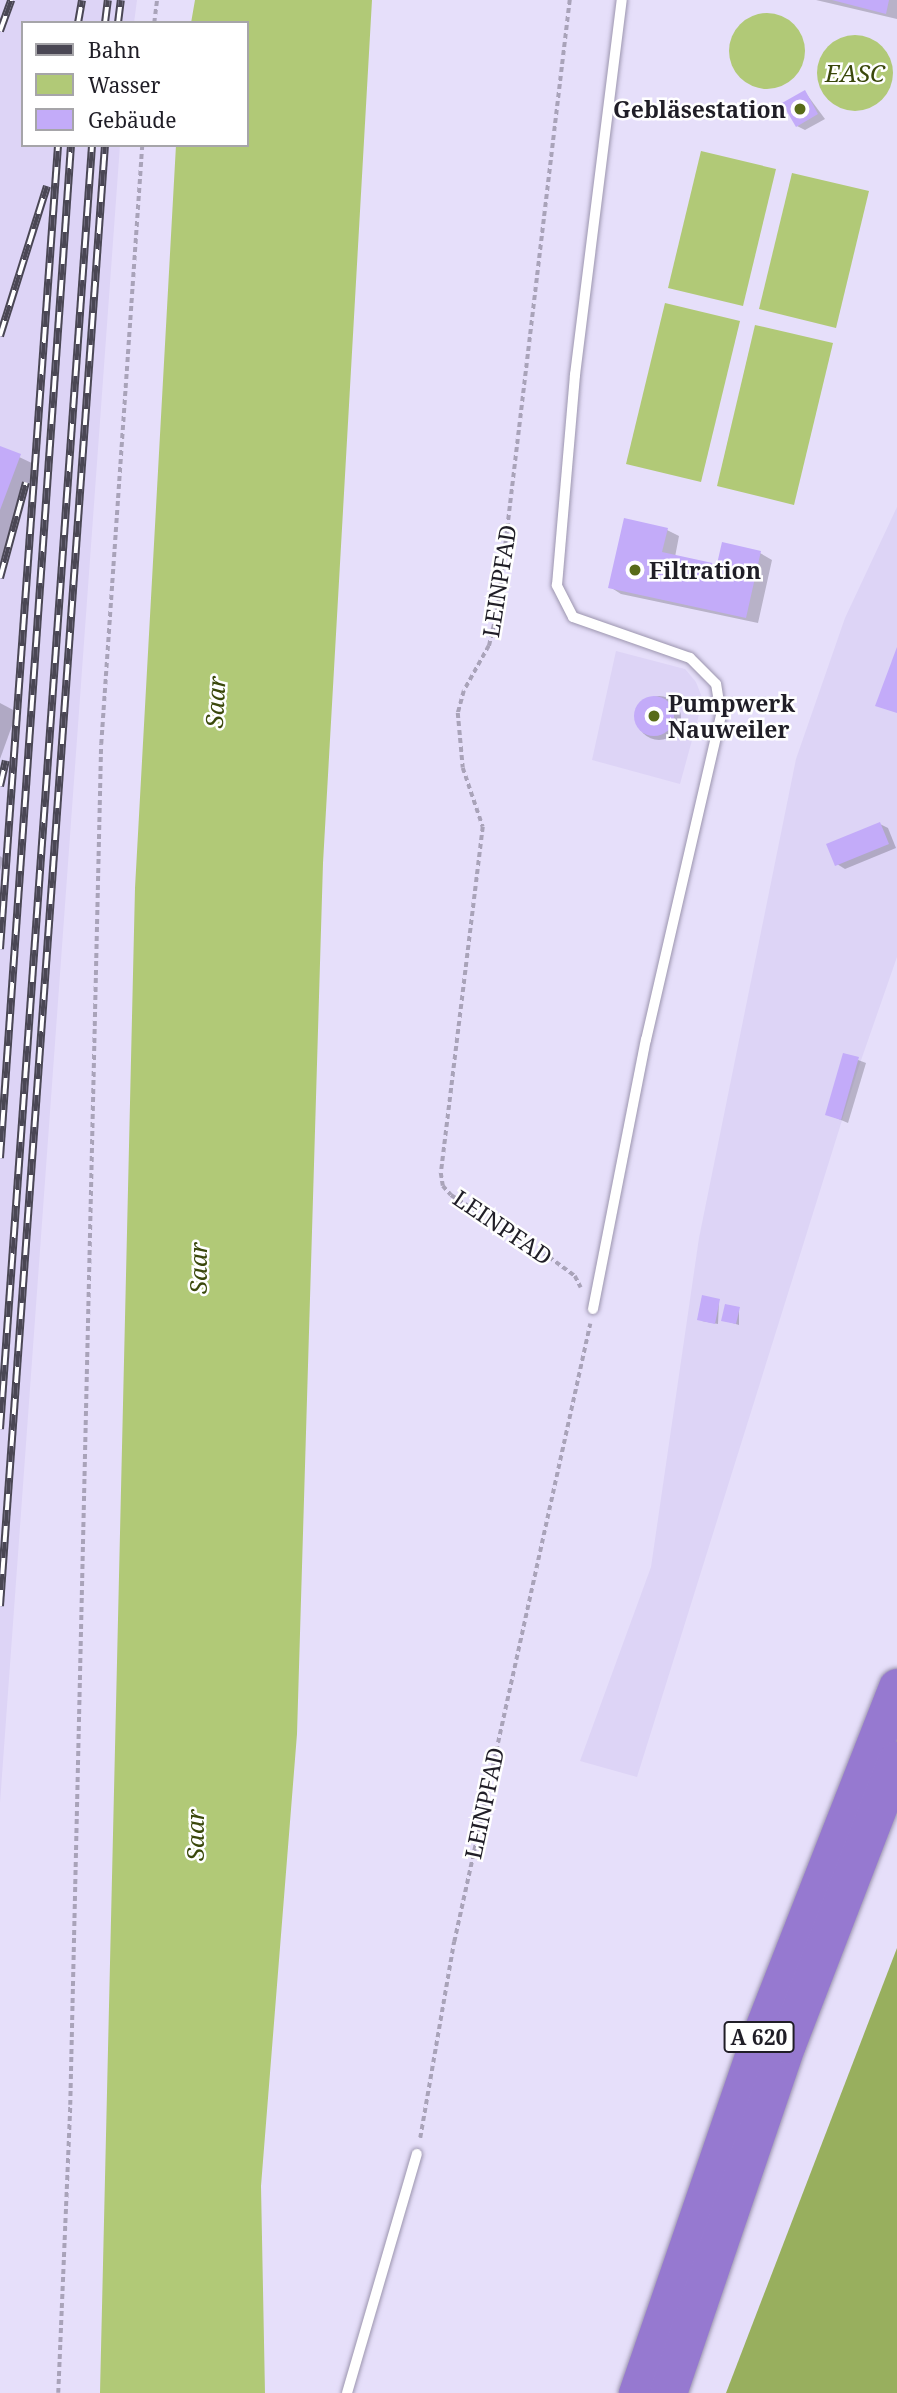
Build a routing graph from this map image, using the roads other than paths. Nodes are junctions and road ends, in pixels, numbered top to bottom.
1 (622, 0) edge
2 (593, 1309) road end
3 (897, 1687) edge
4 (897, 1759) edge
5 (417, 2154) road end
6 (347, 2393) edge
7 (637, 2393) edge
8 (667, 2393) edge

1 - 2 lane
3 - 7 highway, A 620
4 - 8 highway, A 620
5 - 6 lane

